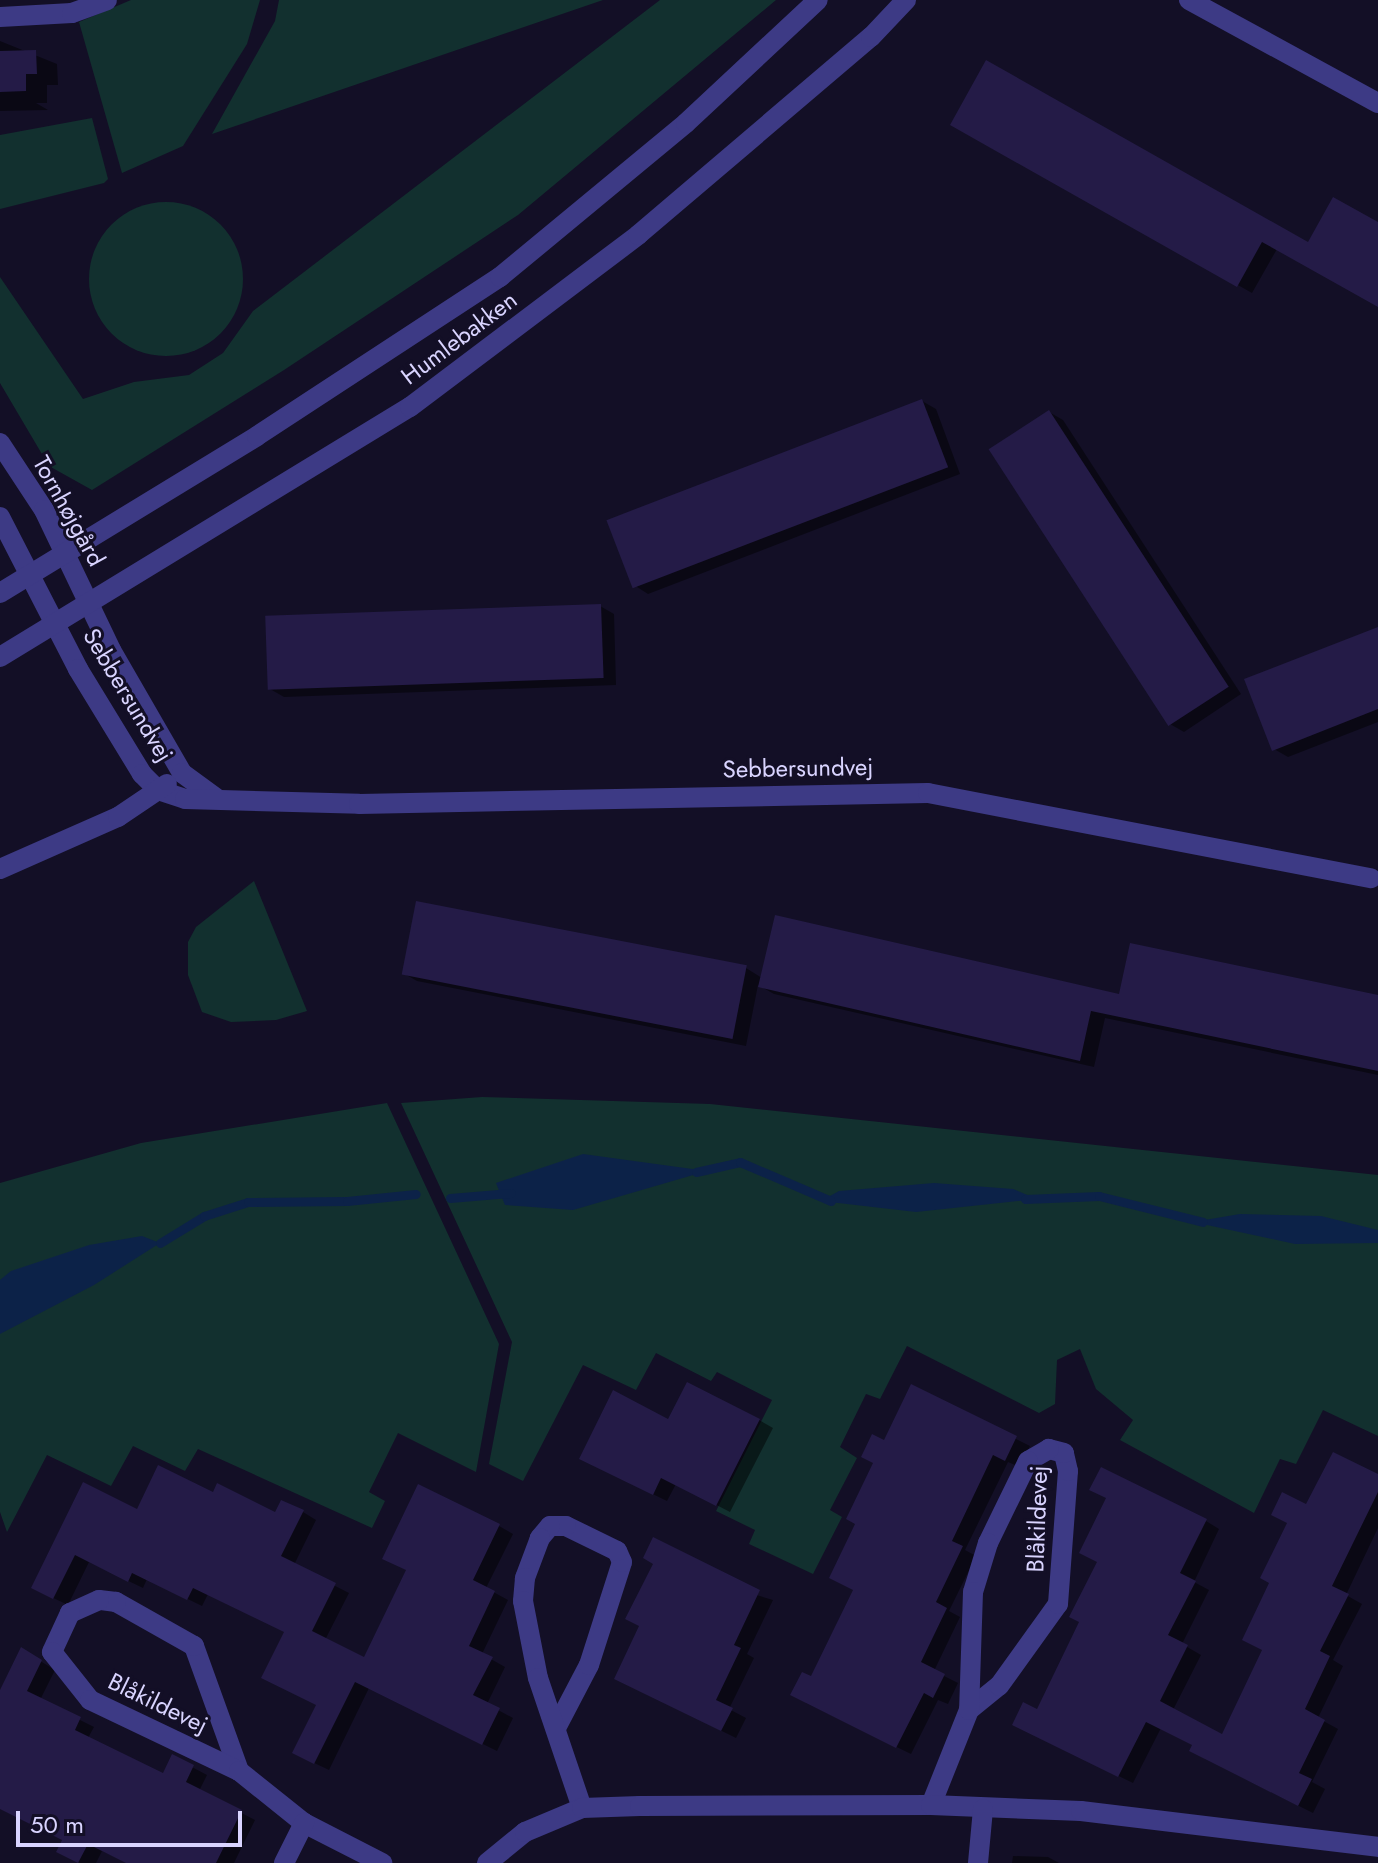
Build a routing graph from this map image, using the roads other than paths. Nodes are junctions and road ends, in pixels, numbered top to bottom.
1 (107, 0) edge
2 (818, 0) edge
3 (906, 0) edge
4 (1189, 0) edge
5 (0, 17) edge
6 (1378, 103) edge
7 (0, 443) edge
8 (0, 517) edge
9 (65, 555) junction
10 (30, 575) junction
11 (0, 593) edge
12 (89, 605) junction
13 (55, 625) junction
14 (0, 657) edge
15 (182, 773) junction
16 (158, 790) junction
17 (217, 798) junction
18 (0, 869) edge
19 (1371, 878) dead end
20 (969, 1710) junction
21 (556, 1728) junction
22 (239, 1771) junction
23 (931, 1805) junction
24 (582, 1808) junction
25 (983, 1809) junction
26 (304, 1823) junction
27 (1378, 1847) edge
28 (284, 1863) edge
29 (382, 1863) edge
30 (487, 1863) edge
31 (978, 1863) edge

1 - 5 street
2 - 9 street, Humlebakken
3 - 12 street, Humlebakken
4 - 6 street
7 - 9 street, Tornhøjgård
8 - 10 street
9 - 10 street, Humlebakken
9 - 12 street, Tornhøjgård
10 - 11 street, Humlebakken
10 - 13 street
12 - 13 street, Humlebakken
12 - 15 street, Sebbersundvej
13 - 14 street, Humlebakken
13 - 16 street, Sebbersundvej
15 - 16 street, Sebbersundvej
15 - 17 street, Sebbersundvej
16 - 17 street, Sebbersundvej
16 - 18 street, Sebbersundvej
17 - 19 street, Sebbersundvej
20 - 20 street, Blåkildevej
20 - 23 street, Blåkildevej
21 - 21 street
21 - 24 street
22 - 22 street, Blåkildevej
22 - 26 street, Blåkildevej
23 - 24 street
23 - 25 street
24 - 30 street
25 - 27 street
25 - 31 street
26 - 28 street
26 - 29 street, Blåkildevej

